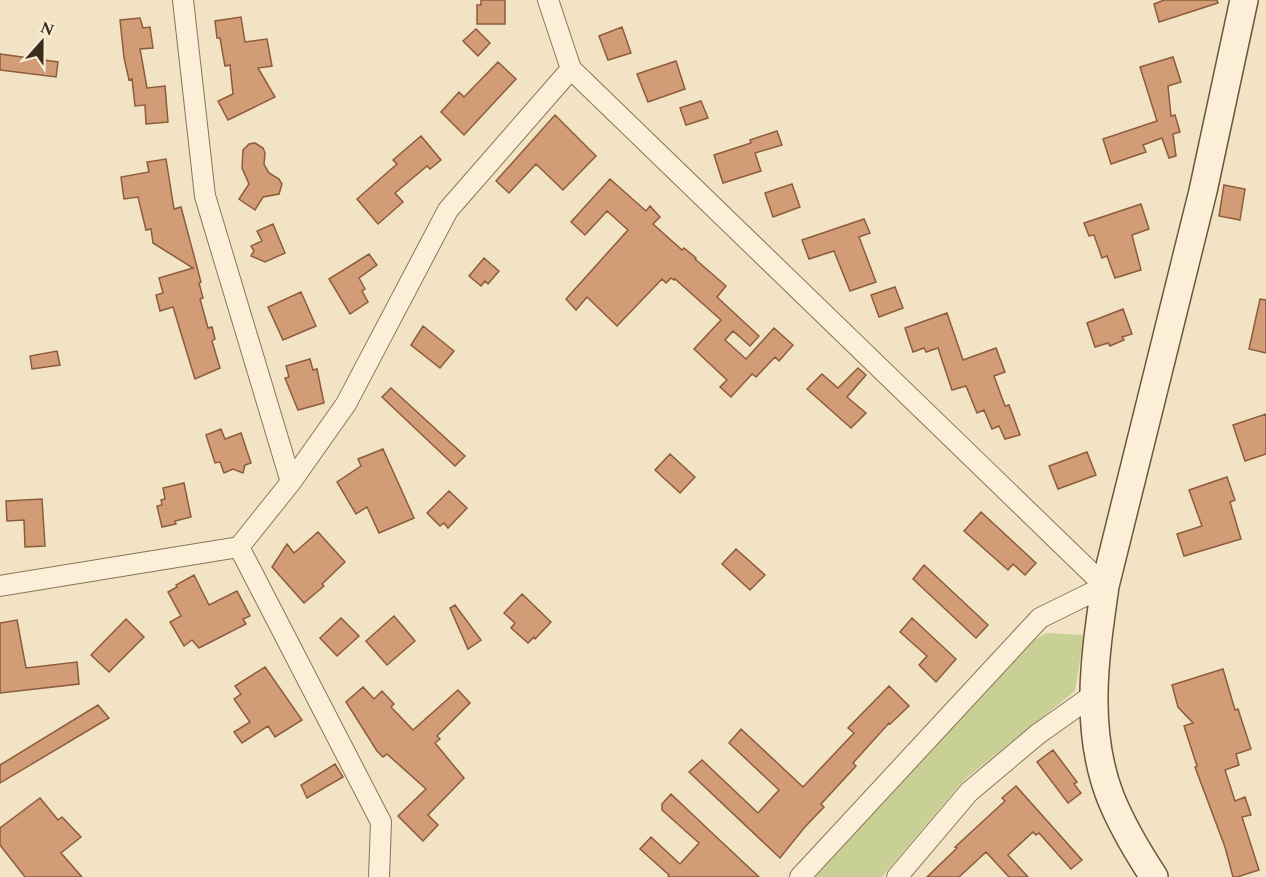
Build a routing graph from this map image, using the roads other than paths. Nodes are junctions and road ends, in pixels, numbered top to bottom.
1 (183, 0) edge
2 (548, 0) edge
3 (1244, 0) edge
4 (571, 69) junction
5 (291, 482) junction
6 (239, 547) junction
7 (0, 586) edge
8 (1105, 586) junction
9 (1093, 695) junction
10 (379, 877) edge
11 (800, 877) edge
12 (897, 877) edge
13 (1154, 877) edge

1 - 5 street
2 - 4 street
3 - 8 main road
4 - 5 street
4 - 8 street
5 - 6 street
6 - 7 street
6 - 10 street
8 - 9 main road
8 - 11 street
9 - 12 street
9 - 13 main road

